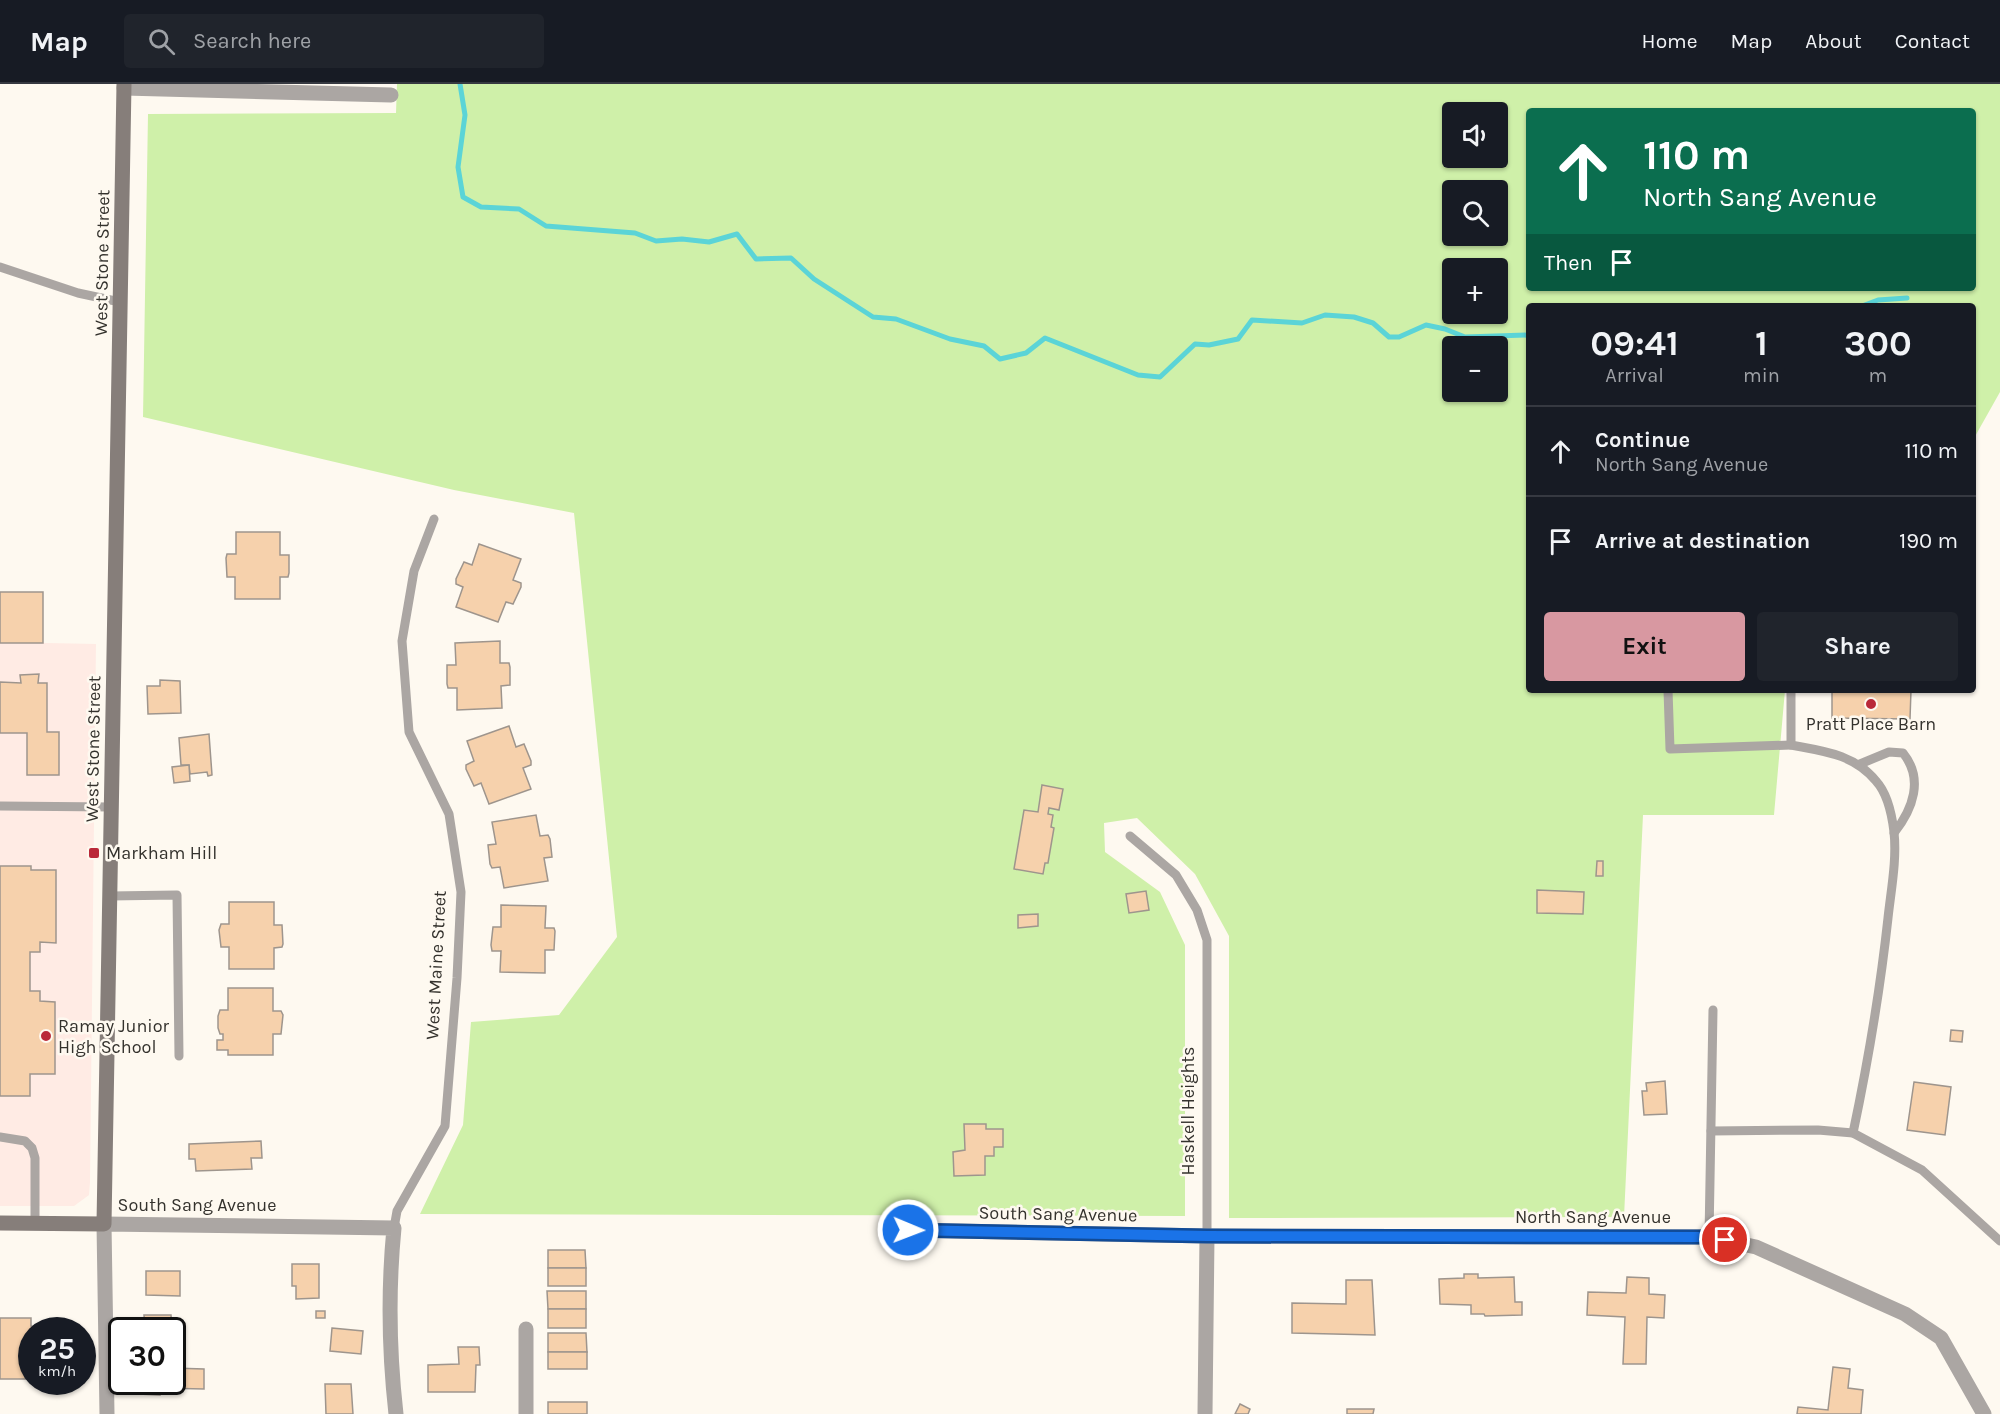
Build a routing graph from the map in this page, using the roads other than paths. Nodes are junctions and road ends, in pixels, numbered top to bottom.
1 (124, 86) edge
2 (391, 95) dead end
3 (0, 267) edge
4 (120, 302) junction
5 (434, 519) dead end
6 (1668, 693) edge
7 (1791, 693) edge
8 (1791, 745) junction
9 (1860, 764) junction
10 (0, 806) edge
11 (111, 807) junction
12 (1894, 833) junction
13 (1130, 836) dead end
14 (110, 896) junction
15 (1713, 1010) dead end
16 (179, 1056) dead end
17 (1711, 1131) junction
18 (1853, 1133) junction
19 (0, 1137) edge
20 (0, 1223) edge
21 (35, 1223) junction
22 (104, 1224) junction
23 (394, 1228) junction
24 (908, 1230) dead end
25 (1207, 1236) junction
26 (1709, 1237) junction
27 (2000, 1241) edge
28 (526, 1329) dead end
29 (107, 1414) edge
30 (396, 1414) edge
31 (526, 1414) edge
32 (1205, 1414) edge
33 (1984, 1414) edge

1 - 2 street
1 - 4 street, West Stone Street
3 - 4 lane
4 - 11 street, West Stone Street
5 - 23 lane, West Maine Street
6 - 8 lane
7 - 8 lane
8 - 9 lane
9 - 12 lane
9 - 12 lane
10 - 11 lane
11 - 14 street, West Stone Street
12 - 18 lane
13 - 25 lane, Haskell Heights
14 - 16 lane
14 - 22 street, West Stone Street
15 - 17 lane
17 - 18 lane
17 - 26 lane
18 - 27 lane
19 - 21 lane
20 - 21 street, South Sang Avenue
21 - 22 street, South Sang Avenue
22 - 23 street, South Sang Avenue
22 - 29 street, West Stone Street
23 - 30 street, West Maine Street
24 - 25 street, South Sang Avenue
25 - 26 street, North Sang Avenue
25 - 32 street, Haskell Heights
26 - 33 street, North Sang Avenue
28 - 31 street

